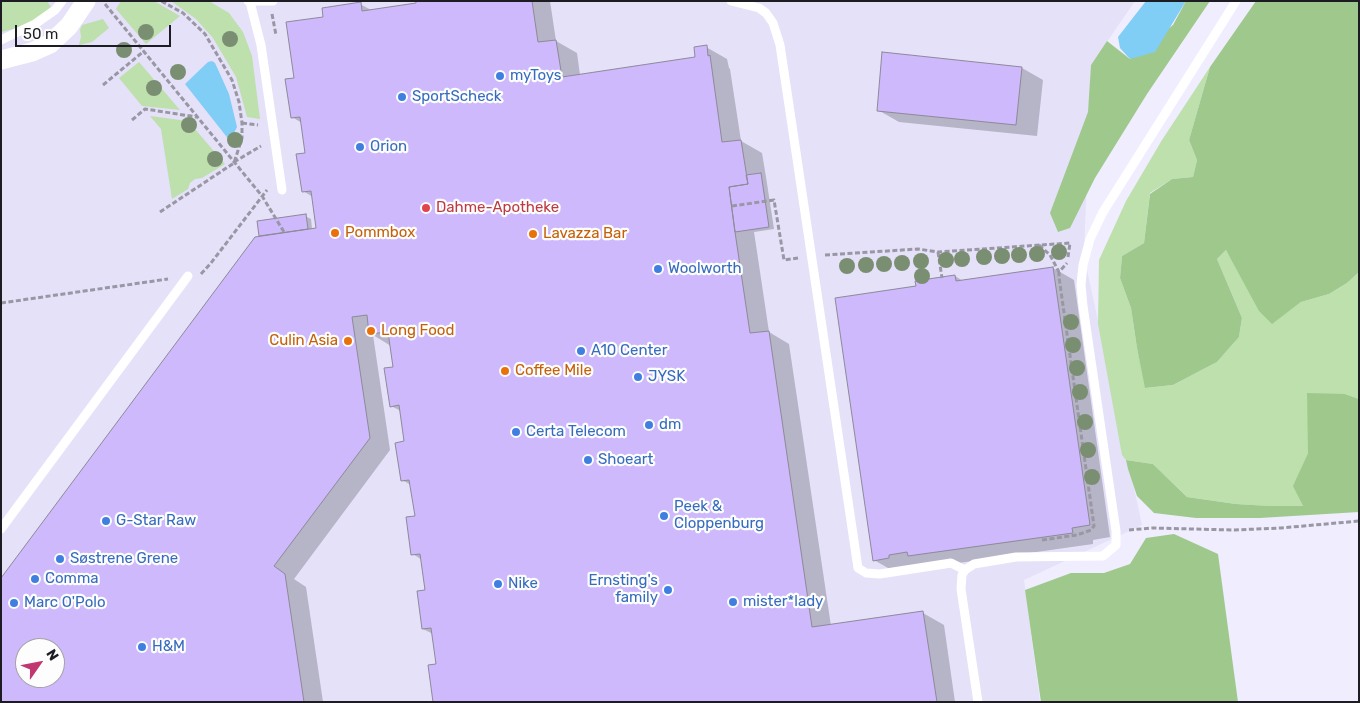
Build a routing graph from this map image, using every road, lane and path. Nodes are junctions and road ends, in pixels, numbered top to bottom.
1 (62, 1) edge
2 (86, 1) edge
3 (104, 1) edge
4 (161, 1) edge
5 (273, 1) edge
6 (731, 1) edge
7 (1236, 1) edge
8 (249, 2) edge
9 (1, 40) edge
10 (144, 51) junction
11 (1, 60) edge
12 (103, 85) dead end
13 (198, 117) junction
14 (132, 120) dead end
15 (234, 163) junction
16 (280, 174) junction
17 (282, 190) dead end
18 (262, 196) junction
19 (732, 206) dead end
20 (160, 212) dead end
21 (284, 232) dead end
22 (1039, 245) junction
23 (938, 252) junction
24 (812, 256) junction
25 (1059, 272) junction
26 (188, 276) junction
27 (942, 278) dead end
28 (1, 303) edge
29 (1359, 521) edge
30 (1, 529) edge
31 (1116, 531) junction
32 (1037, 541) dead end
33 (965, 570) junction
34 (978, 702) edge

1 - 9 lane
2 - 11 street
3 - 10 path
4 - 15 path
5 - 8 lane
6 - 24 lane
7 - 31 lane
8 - 16 lane
10 - 12 path
10 - 13 path
13 - 14 path
13 - 15 path
15 - 18 path
15 - 20 path
16 - 17 lane
16 - 18 path
18 - 21 path
18 - 26 path
19 - 24 path
22 - 23 path
22 - 25 path
22 - 25 path
23 - 24 path
23 - 27 path
24 - 33 lane
25 - 32 path
26 - 28 path
26 - 30 lane
29 - 31 path
31 - 33 lane
33 - 34 lane

